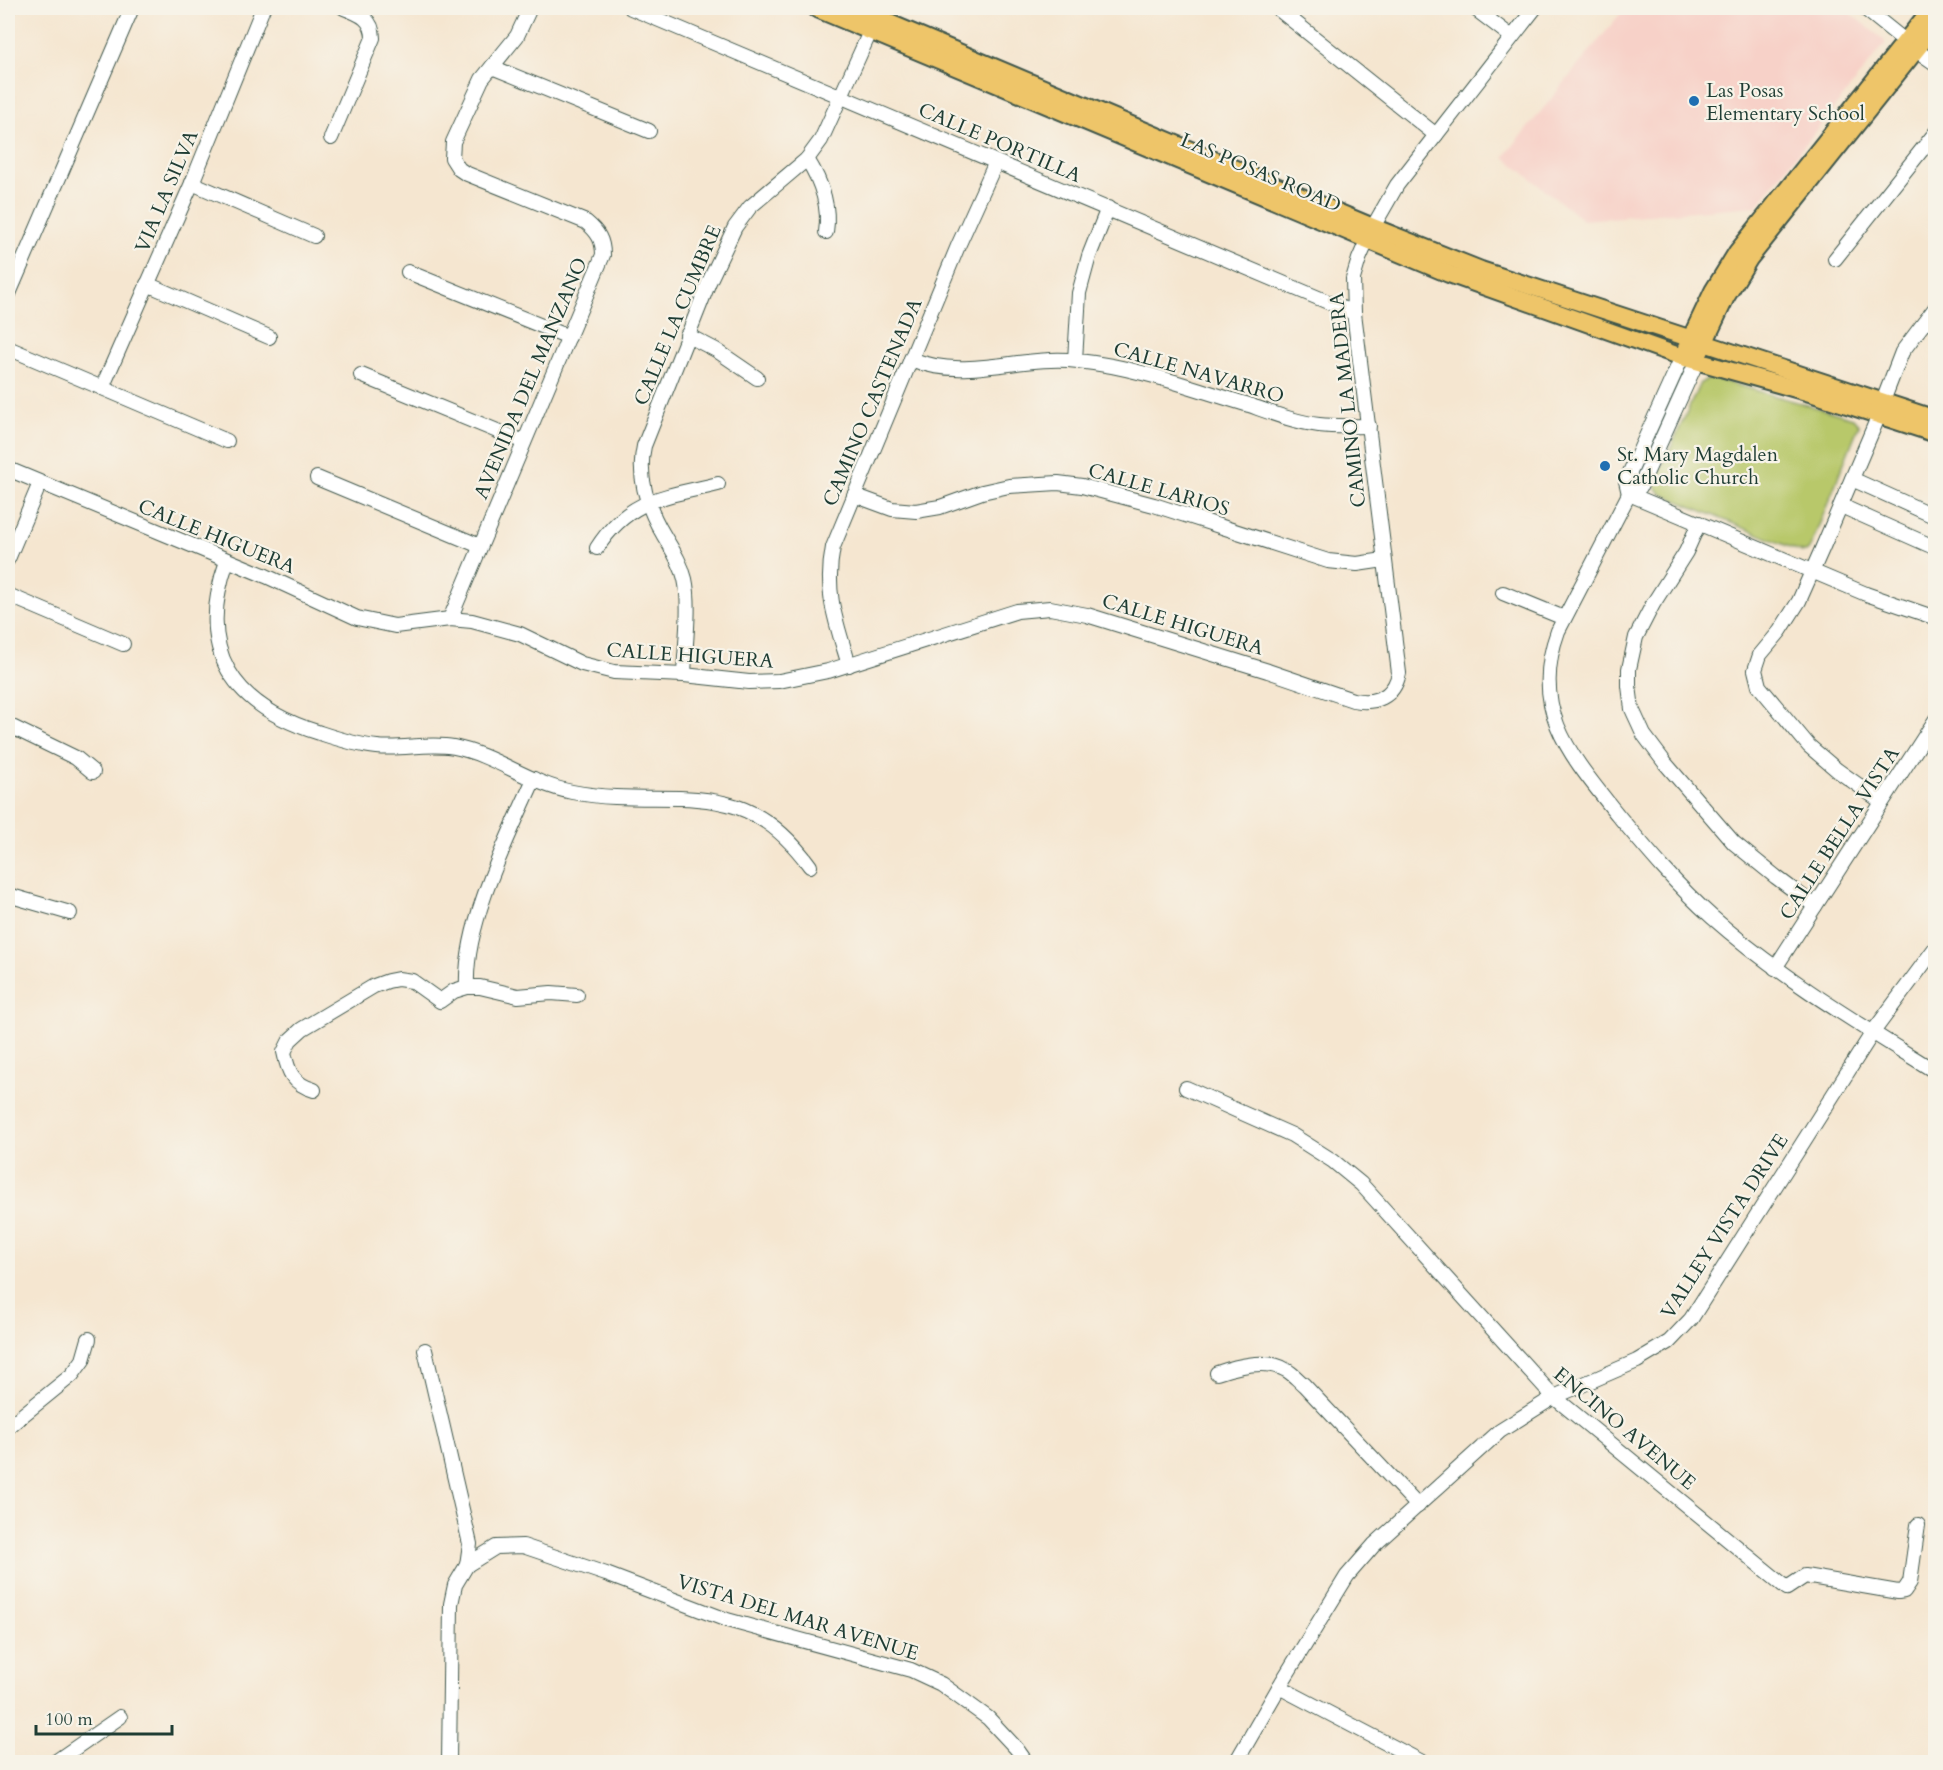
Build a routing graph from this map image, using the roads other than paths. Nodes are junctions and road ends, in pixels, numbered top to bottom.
1 (132, 8) edge
2 (263, 8) edge
3 (344, 8) edge
4 (530, 8) edge
5 (631, 8) edge
6 (815, 8) edge
7 (854, 8) edge
8 (1474, 8) edge
9 (1536, 8) edge
10 (1864, 8) edge
11 (1932, 8) edge
12 (1281, 9) edge
13 (877, 19) edge
14 (1935, 26) edge
15 (1512, 37) junction
16 (1911, 45) junction
17 (1935, 64) edge
18 (492, 67) junction
19 (841, 95) junction
20 (649, 131) dead end
21 (1935, 132) edge
22 (1436, 135) junction
23 (331, 138) dead end
24 (807, 159) junction
25 (996, 162) junction
26 (192, 183) junction
27 (1108, 208) junction
28 (826, 232) dead end
29 (1370, 233) junction
30 (314, 236) dead end
31 (1835, 259) dead end
32 (408, 272) dead end
33 (147, 284) junction
34 (8, 296) edge
35 (1935, 308) edge
36 (1354, 313) junction
37 (687, 335) junction
38 (269, 337) dead end
39 (569, 337) junction
40 (1697, 340) junction
41 (8, 348) edge
42 (911, 359) junction
43 (1689, 359) junction
44 (1075, 360) junction
45 (361, 375) dead end
46 (757, 378) dead end
47 (102, 388) junction
48 (1881, 408) junction
49 (1935, 419) edge
50 (1369, 426) junction
51 (1935, 434) edge
52 (227, 441) dead end
53 (524, 442) junction
54 (8, 469) edge
55 (317, 478) dead end
56 (1852, 479) junction
57 (40, 483) junction
58 (718, 484) dead end
59 (1629, 494) junction
60 (854, 495) junction
61 (648, 503) junction
62 (1842, 504) junction
63 (1935, 517) edge
64 (1699, 523) junction
65 (1935, 541) edge
66 (480, 546) junction
67 (597, 548) dead end
68 (8, 559) edge
69 (1384, 560) junction
70 (227, 561) junction
71 (1812, 571) junction
72 (1503, 593) dead end
73 (8, 595) edge
74 (1564, 618) junction
75 (1935, 618) edge
76 (450, 619) junction
77 (123, 644) dead end
78 (849, 665) junction
79 (684, 675) junction
80 (1386, 696) joint
81 (1935, 719) edge
82 (8, 725) edge
83 (93, 771) dead end
84 (534, 779) junction
85 (1882, 802) junction
86 (810, 866) dead end
87 (8, 895) edge
88 (1815, 906) junction
89 (70, 913) dead end
90 (1935, 947) edge
91 (1775, 968) junction
92 (467, 987) junction
93 (577, 995) dead end
94 (1873, 1032) junction
95 (1935, 1072) edge
96 (1186, 1088) dead end
97 (314, 1090) dead end
98 (89, 1339) dead end
99 (425, 1350) dead end
100 (1217, 1372) dead end
101 (1554, 1397) junction
102 (8, 1427) edge
103 (1418, 1506) junction
104 (1918, 1526) dead end
105 (467, 1565) junction
106 (1279, 1687) junction
107 (120, 1717) dead end
108 (55, 1762) edge
109 (449, 1762) edge
110 (1026, 1762) edge
111 (1236, 1762) edge
112 (1422, 1762) edge

1 - 34 street
2 - 26 street, VIA LA SILVA
3 - 23 street
4 - 18 street, AVENIDA DEL MANZANO
5 - 19 street, CALLE PORTILLA
6 - 13 main road, LAS POSAS ROAD
7 - 13 main road, LAS POSAS ROAD
8 - 15 street
9 - 15 street, CAMINO LA MADERA
10 - 16 street
11 - 16 main road
12 - 22 street
13 - 19 street, CALLE LA CUMBRE
13 - 29 main road, LAS POSAS ROAD
14 - 16 main road
15 - 22 street, CAMINO LA MADERA
16 - 17 street
16 - 40 main road
18 - 20 street
18 - 39 street, AVENIDA DEL MANZANO
19 - 24 street, CALLE LA CUMBRE
19 - 25 street, CALLE PORTILLA
21 - 31 street
22 - 29 street, CAMINO LA MADERA
24 - 28 street
24 - 37 street, CALLE LA CUMBRE
25 - 27 street, CALLE PORTILLA
25 - 42 street, CAMINO CASTENADA
26 - 30 street
26 - 33 street, VIA LA SILVA
27 - 36 street, CALLE PORTILLA
27 - 44 street
29 - 36 street, CAMINO LA MADERA
29 - 40 main road, LAS POSAS ROAD
29 - 43 main road, LAS POSAS ROAD
32 - 39 street
33 - 38 street
33 - 47 street, VIA LA SILVA
35 - 48 street
36 - 50 street, CAMINO LA MADERA
37 - 46 street
37 - 61 street, CALLE LA CUMBRE
39 - 53 street, AVENIDA DEL MANZANO
40 - 43 main road
40 - 48 main road, LAS POSAS ROAD
41 - 47 street
42 - 44 street, CALLE NAVARRO
42 - 60 street, CAMINO CASTENADA
43 - 48 main road, LAS POSAS ROAD
43 - 59 street
44 - 50 street, CALLE NAVARRO
45 - 53 street
47 - 52 street
48 - 49 main road
48 - 51 main road
48 - 56 street
50 - 69 street, CAMINO LA MADERA
53 - 66 street, AVENIDA DEL MANZANO
54 - 57 street, CALLE HIGUERA
55 - 66 street
56 - 62 street
56 - 63 street
57 - 68 street
57 - 70 street, CALLE HIGUERA
58 - 61 street
59 - 64 street
59 - 74 street
60 - 69 street, CALLE LARIOS
60 - 78 street, CAMINO CASTENADA
61 - 67 street
61 - 79 street, CALLE LA CUMBRE
62 - 65 street
62 - 71 street
64 - 71 street
64 - 88 street
66 - 76 street, AVENIDA DEL MANZANO
69 - 80 street, CAMINO LA MADERA
70 - 76 street, CALLE HIGUERA
70 - 84 street
71 - 75 street
71 - 85 street
72 - 74 street
73 - 77 street
74 - 91 street
76 - 79 street, CALLE HIGUERA
78 - 79 street, CALLE HIGUERA
78 - 80 street, CALLE HIGUERA
81 - 85 street, CALLE BELLA VISTA
82 - 83 street
84 - 86 street
84 - 92 street
85 - 88 street, CALLE BELLA VISTA
87 - 89 street
88 - 91 street, CALLE BELLA VISTA
90 - 94 street, VALLEY VISTA DRIVE
91 - 94 street
92 - 93 street
92 - 97 street
94 - 95 street
94 - 101 street, VALLEY VISTA DRIVE
96 - 101 street, ENCINO AVENUE
98 - 102 street
99 - 105 street
100 - 103 street
101 - 103 street, VALLEY VISTA DRIVE
101 - 104 street, ENCINO AVENUE
103 - 106 street, VALLEY VISTA DRIVE
105 - 109 street
105 - 110 street, VISTA DEL MAR AVENUE
106 - 111 street, VALLEY VISTA DRIVE
106 - 112 street
107 - 108 street

